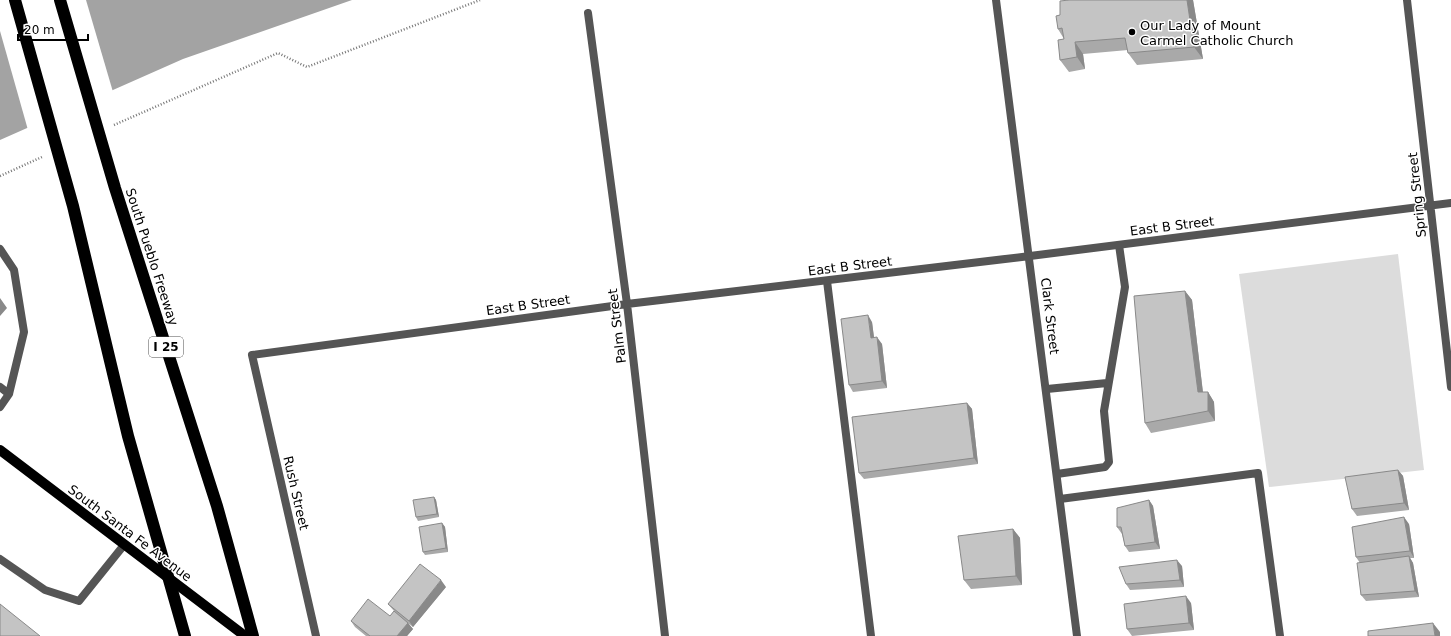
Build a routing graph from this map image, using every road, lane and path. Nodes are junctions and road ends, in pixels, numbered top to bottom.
1 (15, 0) edge
2 (60, 0) edge
3 (480, 0) edge
4 (996, 0) edge
5 (1407, 0) edge
6 (588, 13) dead end
7 (110, 127) dead end
8 (44, 156) dead end
9 (0, 176) edge
10 (1451, 203) edge
11 (1430, 205) junction
12 (1119, 245) junction
13 (0, 249) edge
14 (1030, 256) junction
15 (827, 281) junction
16 (627, 304) junction
17 (252, 355) joint
18 (1107, 383) junction
19 (0, 387) edge
20 (1451, 387) edge
21 (1047, 389) junction
22 (9, 394) junction
23 (0, 407) edge
24 (0, 451) edge
25 (1057, 474) junction
26 (1060, 499) junction
27 (124, 545) junction
28 (0, 559) edge
29 (185, 636) edge
30 (245, 636) edge
31 (253, 636) edge
32 (316, 636) edge
33 (665, 636) edge
34 (871, 636) edge
35 (1077, 636) edge
36 (1280, 636) edge

1 - 29 highway
2 - 31 highway, South Pueblo Freeway / I 25
3 - 7 path
4 - 14 street, Clark Street
5 - 11 street, Spring Street
6 - 16 street, Palm Street
8 - 9 path
10 - 11 street, East B Street
11 - 12 street, East B Street
11 - 20 street, Spring Street
12 - 14 street, East B Street
12 - 18 street
13 - 22 street
14 - 15 street, East B Street
14 - 21 street, Clark Street
15 - 16 street, East B Street
15 - 34 street
16 - 17 street, East B Street
16 - 33 street, Palm Street
17 - 32 street, Rush Street
18 - 21 street
18 - 25 street
19 - 22 street
21 - 25 street, Clark Street
22 - 23 street
24 - 27 main road, South Santa Fe Avenue
25 - 26 street, Clark Street
26 - 35 street, Clark Street
26 - 36 street
27 - 28 street
27 - 30 main road, South Santa Fe Avenue

